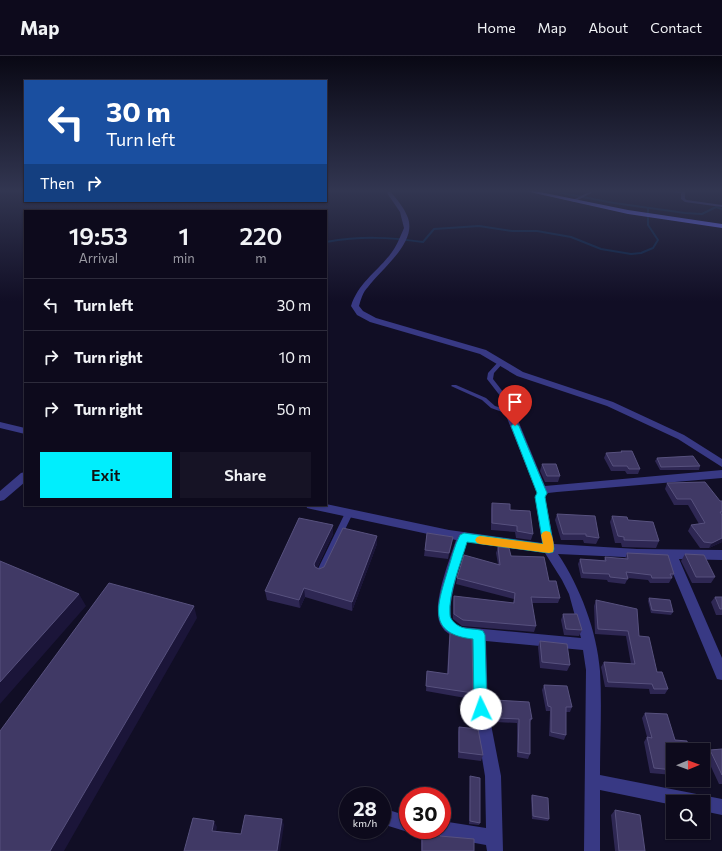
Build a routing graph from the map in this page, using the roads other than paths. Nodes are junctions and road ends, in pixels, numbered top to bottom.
1 (407, 227) edge
2 (501, 362) junction
3 (454, 386) dead end
4 (510, 413) junction
5 (0, 425) edge
6 (24, 431) edge
7 (722, 464) edge
8 (722, 474) edge
9 (24, 477) edge
10 (542, 493) junction
11 (0, 497) edge
12 (316, 506) edge
13 (349, 513) junction
14 (464, 537) junction
15 (549, 549) junction
16 (671, 555) junction
17 (722, 555) edge
18 (320, 573) edge
19 (479, 635) junction
20 (589, 645) junction
21 (722, 674) edge
22 (593, 781) junction
23 (666, 796) edge
24 (710, 804) edge
25 (722, 807) edge
26 (451, 833) edge
27 (495, 845) edge
28 (592, 851) edge

1 - 2 street
2 - 4 lane
2 - 7 street
3 - 4 lane
4 - 10 street
5 - 6 street
8 - 10 street
9 - 11 street
10 - 15 street
12 - 13 street
13 - 14 street
13 - 18 lane
14 - 15 street
14 - 19 street
15 - 16 street
15 - 20 street
16 - 17 street
16 - 21 street
19 - 20 street
19 - 27 street
20 - 22 street
22 - 23 street
22 - 28 street
24 - 25 street
26 - 27 street

